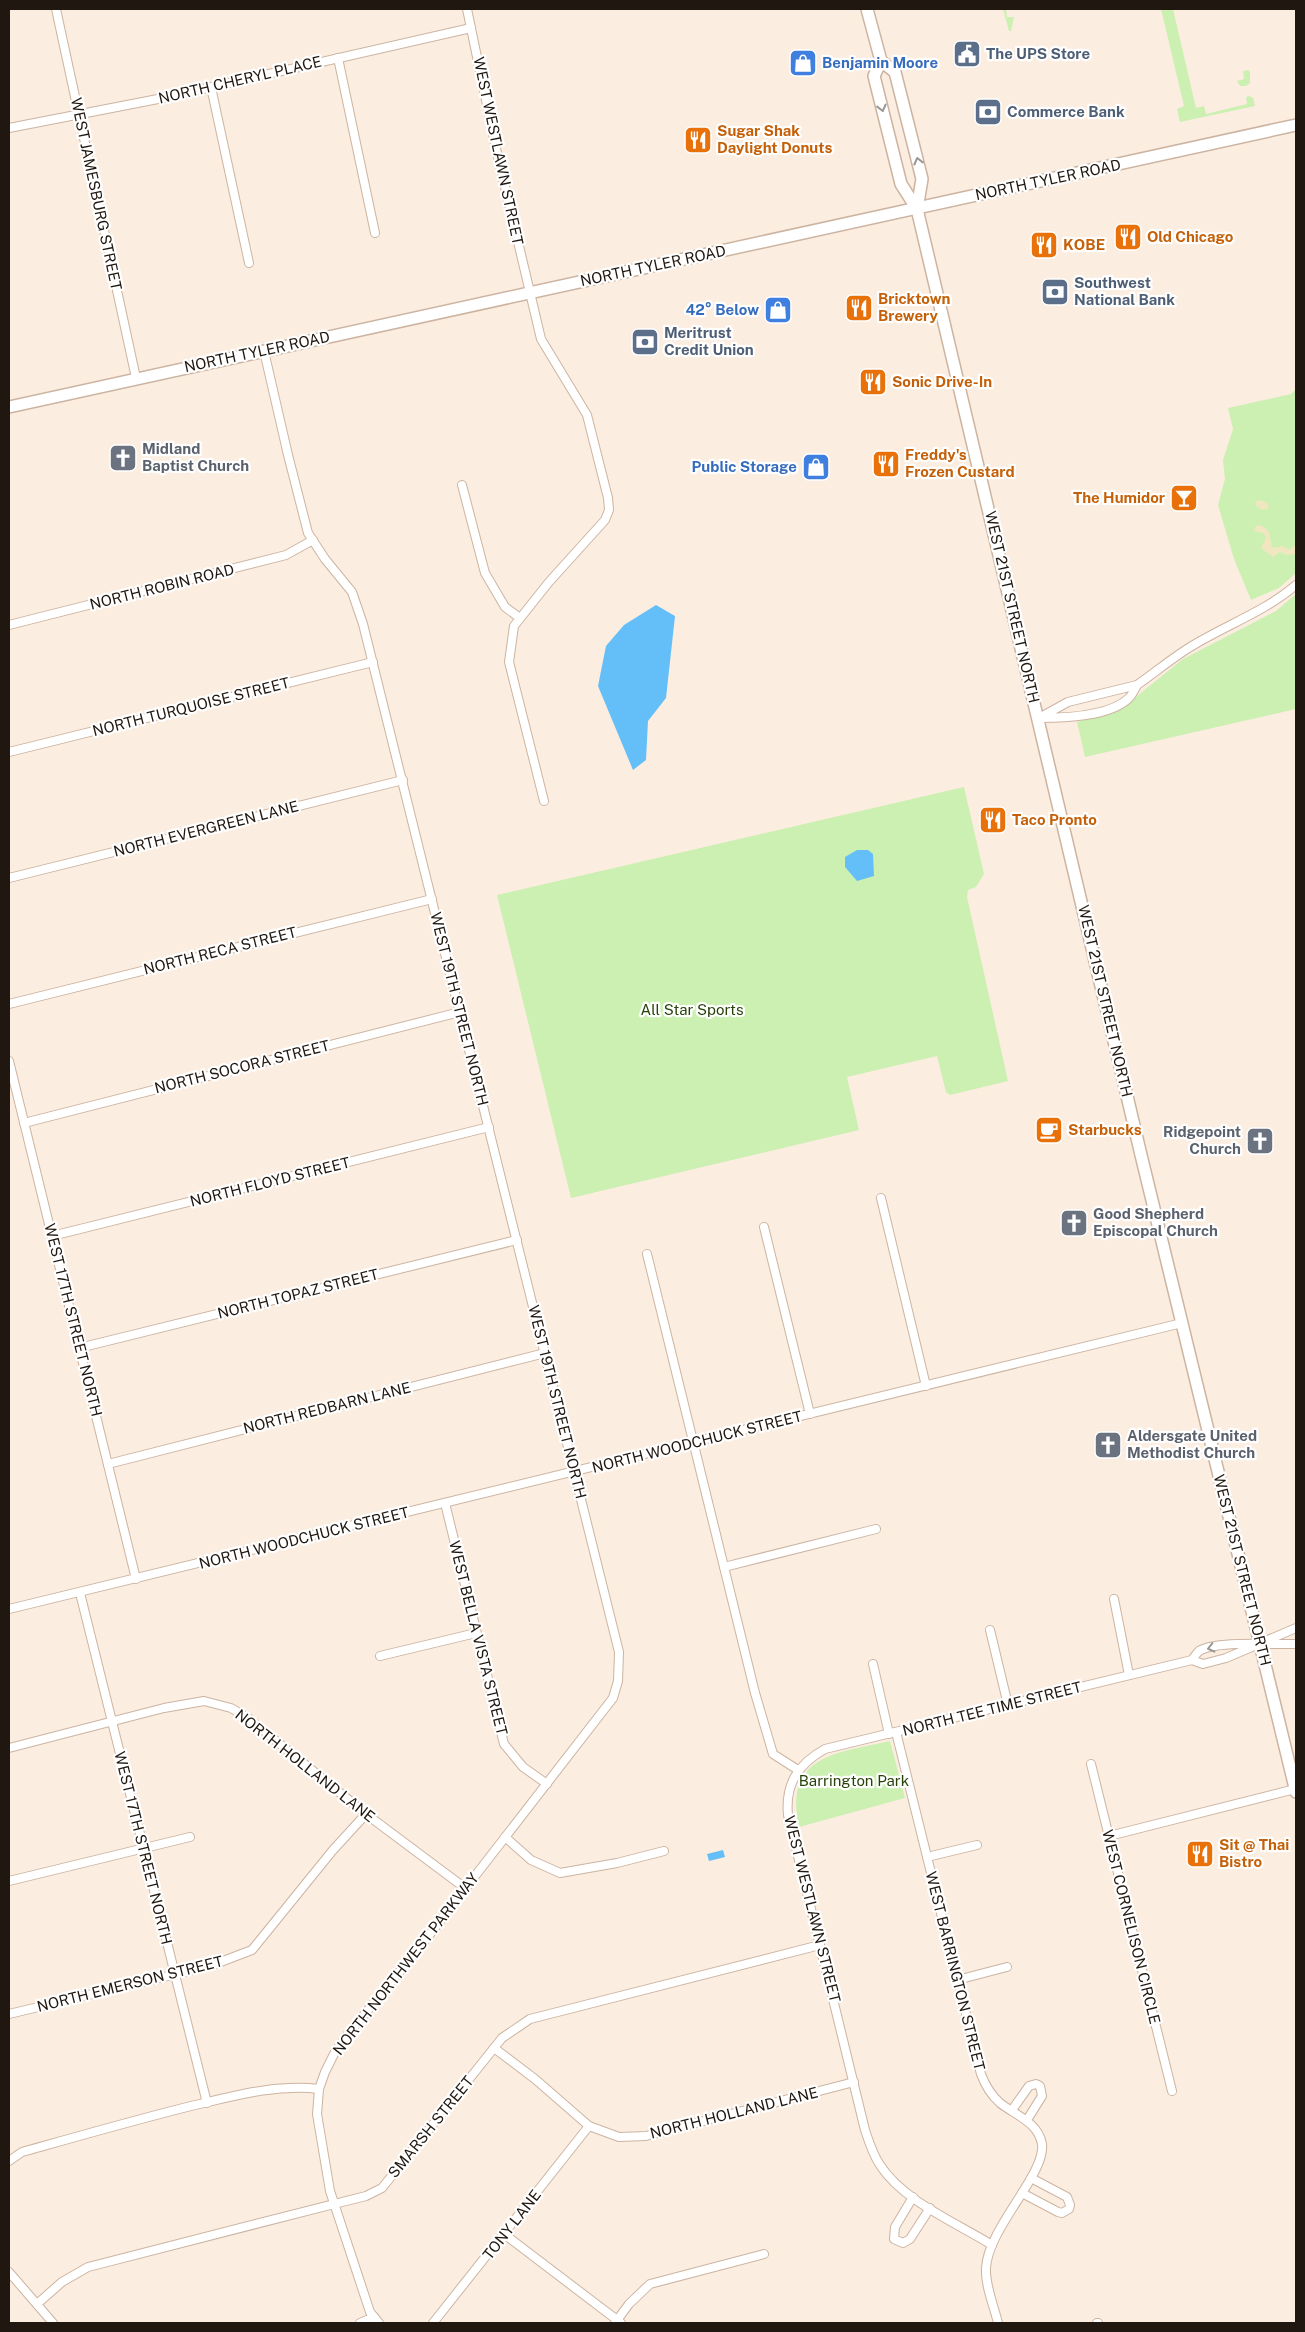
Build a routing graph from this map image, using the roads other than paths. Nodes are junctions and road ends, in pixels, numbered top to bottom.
1 (56, 9) edge
2 (467, 9) edge
3 (867, 9) edge
4 (471, 28) junction
5 (338, 58) junction
6 (880, 61) junction
7 (211, 87) junction
8 (78, 115) junction
9 (1296, 125) edge
10 (9, 128) edge
11 (917, 209) junction
12 (375, 233) dead end
13 (249, 263) dead end
14 (529, 293) junction
15 (264, 351) junction
16 (136, 378) junction
17 (9, 407) edge
18 (462, 485) dead end
19 (313, 540) junction
20 (1296, 585) edge
21 (520, 618) junction
22 (9, 625) edge
23 (373, 662) junction
24 (1137, 685) junction
25 (1039, 718) junction
26 (9, 752) edge
27 (403, 780) junction
28 (544, 801) dead end
29 (9, 878) edge
30 (432, 899) junction
31 (9, 1004) edge
32 (460, 1012) junction
33 (9, 1064) edge
34 (24, 1123) junction
35 (488, 1128) junction
36 (881, 1198) dead end
37 (764, 1227) dead end
38 (52, 1236) junction
39 (517, 1240) junction
40 (647, 1254) dead end
41 (1182, 1323) junction
42 (80, 1348) junction
43 (545, 1353) junction
44 (926, 1386) junction
45 (810, 1414) junction
46 (693, 1443) junction
47 (108, 1464) junction
48 (575, 1472) junction
49 (445, 1503) junction
50 (876, 1529) dead end
51 (724, 1567) junction
52 (136, 1579) junction
53 (80, 1593) junction
54 (1114, 1599) dead end
55 (9, 1610) edge
56 (1296, 1628) edge
57 (990, 1630) dead end
58 (476, 1634) junction
59 (1296, 1644) edge
60 (1260, 1645) junction
61 (380, 1656) dead end
62 (1192, 1660) junction
63 (873, 1664) dead end
64 (1130, 1675) junction
65 (618, 1681) joint
66 (1008, 1705) junction
67 (112, 1722) junction
68 (892, 1733) junction
69 (9, 1748) edge
70 (1091, 1764) dead end
71 (798, 1770) junction
72 (547, 1784) junction
73 (1296, 1790) edge
74 (366, 1814) junction
75 (1109, 1836) junction
76 (190, 1837) dead end
77 (505, 1837) junction
78 (977, 1845) dead end
79 (143, 1849) junction
80 (664, 1850) dead end
81 (927, 1857) junction
82 (9, 1881) edge
83 (465, 1888) junction
84 (820, 1945) junction
85 (1008, 1967) dead end
86 (175, 1975) junction
87 (957, 1980) junction
88 (9, 2014) edge
89 (494, 2048) junction
90 (854, 2082) junction
91 (318, 2089) junction
92 (1172, 2091) dead end
93 (207, 2102) junction
94 (1012, 2110) junction
95 (1027, 2120) junction
96 (589, 2126) junction
97 (9, 2161) edge
98 (1031, 2178) junction
99 (1022, 2193) junction
100 (913, 2197) junction
101 (334, 2204) junction
102 (930, 2208) junction
103 (504, 2234) junction
104 (992, 2245) junction
105 (764, 2254) dead end
106 (9, 2272) edge
107 (36, 2304) junction
108 (376, 2320) edge
109 (618, 2322) edge
110 (53, 2323) edge
111 (360, 2323) edge
112 (433, 2323) edge
113 (998, 2323) edge

1 - 8 street, WEST JAMESBURG STREET
2 - 4 street, WEST WESTLAWN STREET
3 - 6 main road, WEST 21ST STREET NORTH
4 - 5 street, NORTH CHERYL PLACE
4 - 14 street, WEST WESTLAWN STREET
5 - 7 street, NORTH CHERYL PLACE
5 - 12 street
6 -> 11 main road, WEST 21ST STREET NORTH
11 -> 6 main road, WEST 21ST STREET NORTH
7 - 8 street, NORTH CHERYL PLACE
7 - 13 street
8 - 10 street, NORTH CHERYL PLACE
8 - 16 street, WEST JAMESBURG STREET
9 - 11 main road, NORTH TYLER ROAD
11 - 14 main road, NORTH TYLER ROAD
11 - 25 main road, WEST 21ST STREET NORTH
14 - 15 main road, NORTH TYLER ROAD
14 - 21 street, WEST WESTLAWN STREET
15 - 16 main road, NORTH TYLER ROAD
15 - 19 street, WEST 19TH STREET NORTH
16 - 17 main road, NORTH TYLER ROAD
18 - 21 street
19 - 22 street, NORTH ROBIN ROAD
19 - 23 street, WEST 19TH STREET NORTH
20 - 24 street
21 - 28 street
23 - 26 street, NORTH TURQUOISE STREET
23 - 27 street, WEST 19TH STREET NORTH
24 - 25 street
24 - 25 street
25 - 41 main road, WEST 21ST STREET NORTH
27 - 29 street, NORTH EVERGREEN LANE
27 - 30 street, WEST 19TH STREET NORTH
30 - 31 street, NORTH RECA STREET
30 - 32 street, WEST 19TH STREET NORTH
32 - 34 street, NORTH SOCORA STREET
32 - 35 street, WEST 19TH STREET NORTH
33 - 34 street, WEST 17TH STREET NORTH
34 - 38 street, WEST 17TH STREET NORTH
35 - 38 street, NORTH FLOYD STREET
35 - 39 street, WEST 19TH STREET NORTH
36 - 44 street
37 - 45 street
38 - 42 street, WEST 17TH STREET NORTH
39 - 42 street, NORTH TOPAZ STREET
39 - 43 street, WEST 19TH STREET NORTH
40 - 46 street
41 - 44 street, NORTH WOODCHUCK STREET
41 - 60 main road, WEST 21ST STREET NORTH
42 - 47 street, WEST 17TH STREET NORTH
43 - 47 street, NORTH REDBARN LANE
43 - 48 street, WEST 19TH STREET NORTH
44 - 45 street, NORTH WOODCHUCK STREET
45 - 46 street, NORTH WOODCHUCK STREET
46 - 48 street, NORTH WOODCHUCK STREET
46 - 51 street
47 - 52 street, WEST 17TH STREET NORTH
48 - 49 street, NORTH WOODCHUCK STREET
48 - 65 street, WEST 19TH STREET NORTH
49 - 52 street, NORTH WOODCHUCK STREET
49 - 58 street, WEST BELLA VISTA STREET
50 - 51 street
51 - 71 street
52 - 53 street, NORTH WOODCHUCK STREET
53 - 55 street, NORTH WOODCHUCK STREET
53 - 67 street, WEST 17TH STREET NORTH
54 - 64 street
56 - 60 street, NORTH TEE TIME STREET
57 - 66 street
58 - 61 street
58 - 72 street, WEST BELLA VISTA STREET
59 - 60 street, NORTH TEE TIME STREET
60 - 62 street, NORTH TEE TIME STREET
60 -> 62 street, NORTH TEE TIME STREET
60 - 73 main road, WEST 21ST STREET NORTH
62 - 64 street, NORTH TEE TIME STREET
63 - 68 street, WEST BARRINGTON STREET
64 - 66 street, NORTH TEE TIME STREET
65 - 72 street, NORTH NORTHWEST PARKWAY
66 - 68 street, NORTH TEE TIME STREET
67 - 69 street, NORTH HOLLAND LANE
67 - 74 street, NORTH HOLLAND LANE
67 - 79 street, WEST 17TH STREET NORTH
68 - 71 street, NORTH TEE TIME STREET
68 - 81 street, WEST BARRINGTON STREET
70 - 75 street, WEST CORNELISON CIRCLE
71 - 84 street, WEST WESTLAWN STREET
72 - 77 street, NORTH NORTHWEST PARKWAY
73 - 75 street
74 - 83 street, NORTH HOLLAND LANE
74 - 86 street, NORTH EMERSON STREET
75 - 92 street, WEST CORNELISON CIRCLE
76 - 79 street
77 - 80 street
77 - 83 street, NORTH NORTHWEST PARKWAY
78 - 81 street
79 - 82 street
79 - 86 street, WEST 17TH STREET NORTH
81 - 87 street, WEST BARRINGTON STREET
83 - 91 street, NORTH NORTHWEST PARKWAY
84 - 89 street, SMARSH STREET
84 - 90 street, WEST WESTLAWN STREET
85 - 87 street
86 - 88 street, NORTH EMERSON STREET
86 - 93 street, WEST 17TH STREET NORTH
87 - 94 street, WEST BARRINGTON STREET
89 - 96 street, NORTH HOLLAND LANE
89 - 101 street, SMARSH STREET
90 - 96 street, NORTH HOLLAND LANE
90 - 100 street, WEST WESTLAWN STREET
91 - 93 street
91 - 101 street
93 - 97 street
94 - 95 street, WEST BARRINGTON STREET
94 - 95 street
95 - 98 street, WEST BARRINGTON STREET
96 - 103 street, TONY LANE
98 - 99 street, WEST BARRINGTON STREET
98 - 99 street
99 - 104 street, WEST BARRINGTON STREET
100 - 102 street, WEST WESTLAWN STREET
100 - 102 street
101 - 107 street, SMARSH STREET
101 - 108 street
102 - 104 street, WEST WESTLAWN STREET
103 - 109 street
103 - 112 street, TONY LANE
104 - 113 street, WEST BARRINGTON STREET
105 - 109 street
106 - 107 street
107 - 110 street
108 - 111 street

